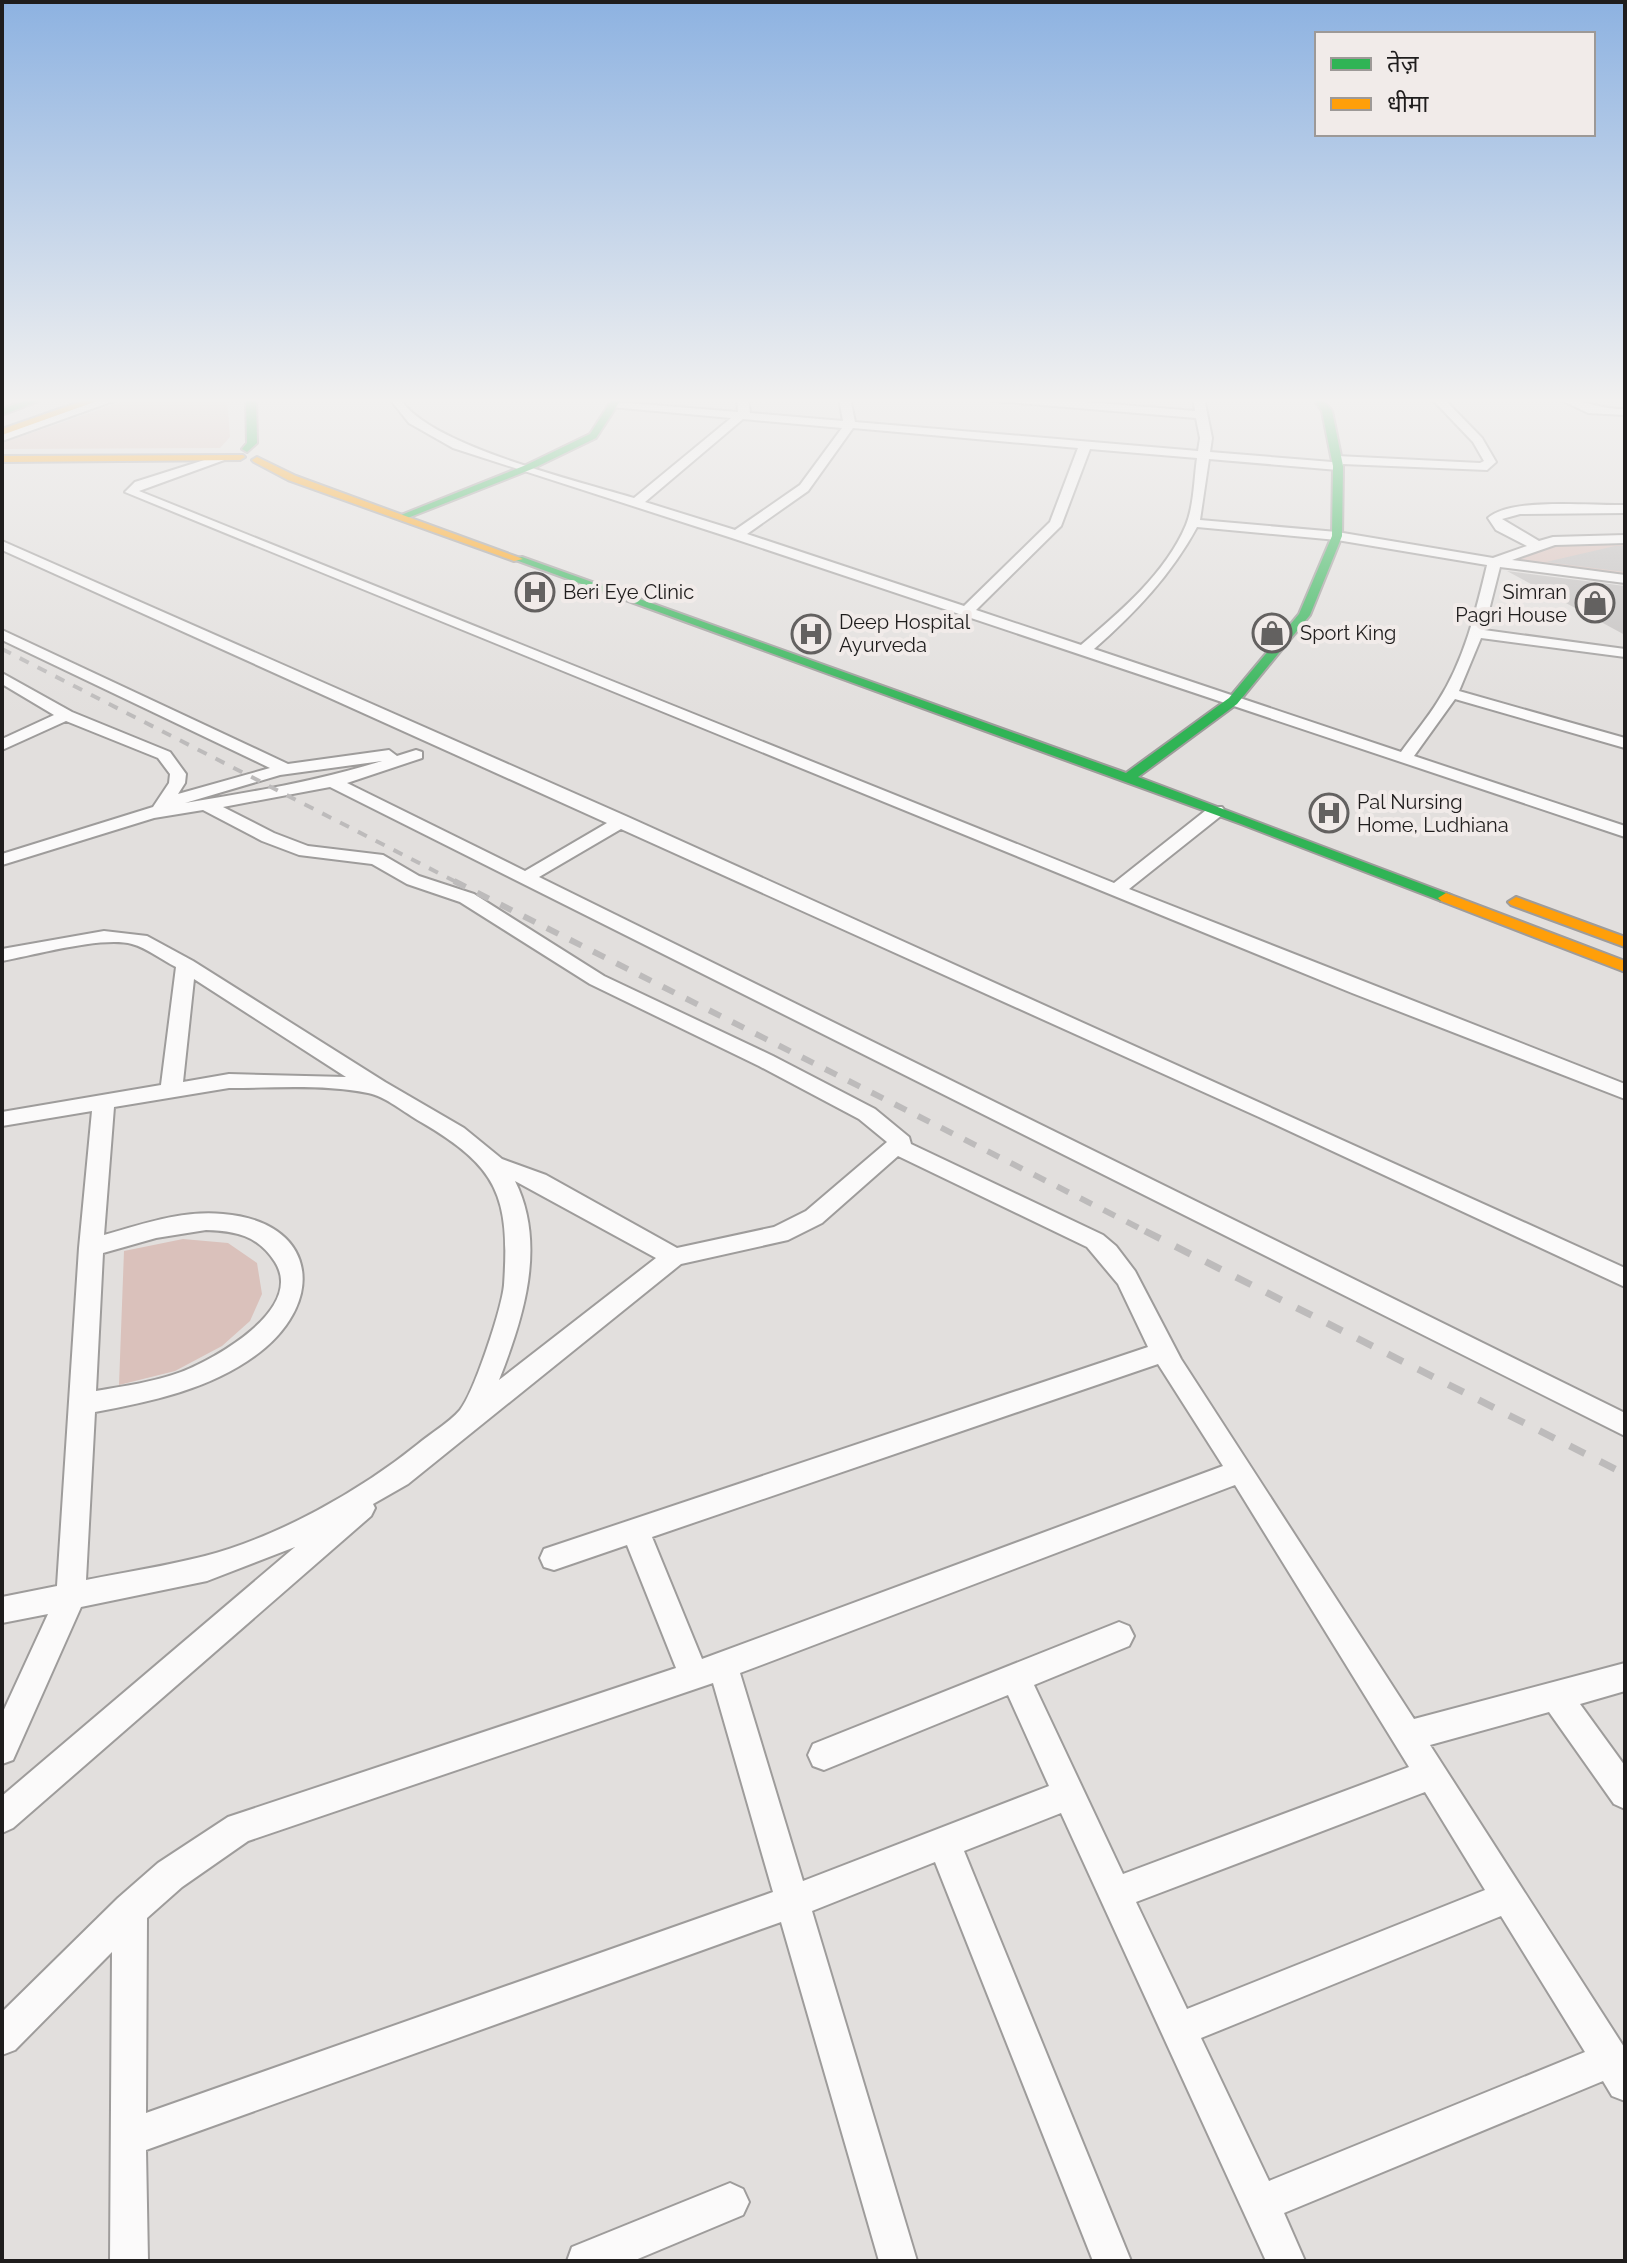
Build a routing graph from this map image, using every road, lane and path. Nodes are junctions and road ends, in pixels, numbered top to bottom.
1 (160, 504) edge
2 (381, 504) edge
3 (435, 504) edge
4 (634, 504) edge
5 (782, 504) edge
6 (1063, 504) edge
7 (1196, 504) edge
8 (1337, 504) edge
9 (1625, 509) edge
10 (408, 514) junction
11 (1193, 523) junction
12 (737, 535) junction
13 (1337, 536) junction
14 (1625, 539) edge
15 (2, 545) edge
16 (1538, 546) junction
17 (1494, 562) junction
18 (1625, 579) edge
19 (967, 611) junction
20 (1476, 633) junction
21 (2, 634) edge
22 (1084, 650) junction
23 (1625, 653) edge
24 (2, 678) edge
25 (1450, 693) junction
26 (1233, 701) junction
27 (66, 715) junction
28 (1625, 743) edge
29 (2, 745) edge
30 (459, 749) junction
31 (416, 755) junction
32 (1404, 759) junction
33 (285, 769) junction
34 (1134, 773) junction
35 (332, 782) junction
36 (208, 806) junction
37 (156, 809) junction
38 (1216, 811) junction
39 (622, 821) junction
40 (1625, 832) edge
41 (2, 860) edge
42 (1420, 868) dead end
43 (525, 878) junction
44 (1118, 889) junction
45 (1493, 894) dead end
46 (1625, 942) edge
47 (2, 955) edge
48 (186, 965) junction
49 (1625, 967) edge
50 (377, 1087) junction
51 (171, 1089) junction
52 (1625, 1092) edge
53 (104, 1101) junction
54 (2, 1119) edge
55 (896, 1146) junction
56 (494, 1165) junction
57 (91, 1248) junction
58 (674, 1257) junction
59 (1625, 1278) edge
60 (1164, 1352) junction
61 (82, 1404) junction
62 (472, 1415) junction
63 (1625, 1425) edge
64 (1241, 1471) junction
65 (398, 1476) junction
66 (635, 1530) junction
67 (554, 1558) dead end
68 (71, 1596) junction
69 (2, 1610) edge
70 (1119, 1636) dead end
71 (708, 1671) junction
72 (1625, 1677) edge
73 (1015, 1678) junction
74 (1557, 1697) junction
75 (1407, 1736) junction
76 (2, 1749) edge
77 (824, 1755) dead end
78 (1431, 1774) junction
79 (1625, 1793) edge
80 (1069, 1794) junction
81 (2, 1817) edge
82 (943, 1841) junction
83 (1114, 1894) junction
84 (1508, 1897) junction
85 (794, 1901) junction
86 (130, 1910) junction
87 (1178, 2030) junction
88 (2, 2037) edge
89 (1618, 2071) edge
90 (127, 2138) junction
91 (730, 2202) dead end
92 (1260, 2204) junction
93 (129, 2261) edge
94 (586, 2261) edge
95 (898, 2261) edge
96 (1112, 2261) edge
97 (1286, 2261) edge

1 - 44 street
2 - 10 street
3 - 10 street
4 - 12 street
5 - 12 street
6 - 19 street
7 - 11 street
8 - 13 street
9 - 16 street
10 - 34 street
11 - 13 street
11 - 22 street
12 - 19 street
13 - 17 street
13 - 26 street
14 - 16 street
15 - 30 street
16 - 17 street
17 - 18 street
17 - 20 street
19 - 22 street
20 - 23 street
20 - 25 street
21 - 33 street
22 - 26 street
24 - 27 street
25 - 28 street
25 - 32 street
26 - 32 street
26 - 34 street
27 - 29 street
27 - 37 street
30 - 31 street
30 - 39 street
31 - 33 street
31 - 35 street
32 - 40 street
33 - 37 street
34 - 38 street
34 - 42 street
35 - 36 street
35 - 43 street
36 - 37 street
36 - 55 street
37 - 41 street
38 - 44 street
38 - 49 street
39 - 43 street
39 - 59 street
43 - 63 street
44 - 52 street
45 - 46 street
47 - 48 street
48 - 50 street
48 - 51 street
50 - 51 street
50 - 56 street
51 - 53 street
53 - 54 street
53 - 57 street
55 - 58 street
55 - 60 street
56 - 58 street
56 - 62 street
57 - 61 street
57 - 61 street
58 - 62 street
60 - 64 street
60 - 66 street
61 - 68 street
62 - 65 street
64 - 71 street
64 - 75 street
65 - 68 street
65 - 81 street
66 - 67 street
66 - 71 street
68 - 69 street
68 - 76 street
70 - 73 street
71 - 85 street
71 - 86 street
72 - 74 street
73 - 77 street
73 - 80 street
74 - 75 street
74 - 79 street
75 - 78 street
78 - 83 street
78 - 84 street
80 - 82 street
80 - 83 street
82 - 85 street
82 - 96 street
83 - 87 street
84 - 87 street
84 - 89 street
85 - 90 street
85 - 95 street
86 - 88 street
86 - 90 street
87 - 92 street
89 - 92 street
90 - 93 street
91 - 94 street
92 - 97 street

